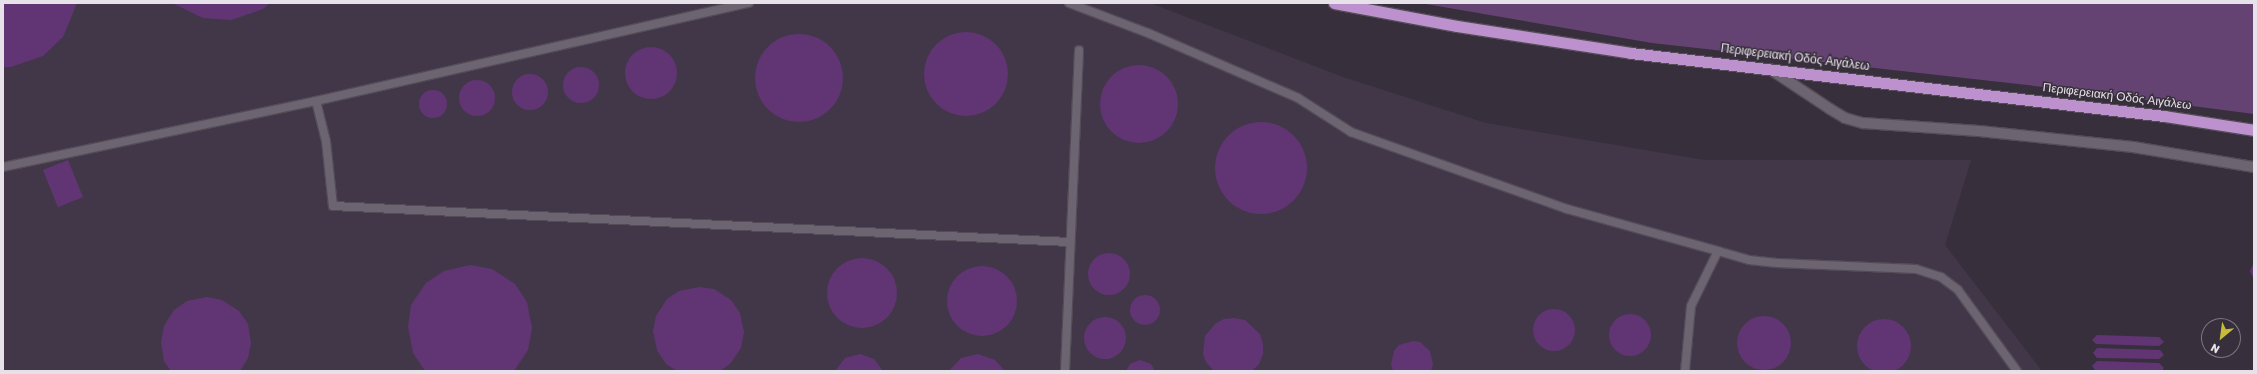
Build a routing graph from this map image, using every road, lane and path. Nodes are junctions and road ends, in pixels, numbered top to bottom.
1 (749, 3) edge
2 (1069, 3) edge
3 (1334, 3) edge
4 (1079, 50) dead end
5 (1770, 69) junction
6 (316, 100) junction
7 (2254, 130) edge
8 (3, 167) edge
9 (2254, 167) edge
10 (1070, 242) junction
11 (1718, 252) junction
12 (1064, 371) edge
13 (1685, 371) edge
14 (2017, 371) edge

1 - 6 lane
2 - 11 lane
3 - 5 highway, Περιφερειακή Οδός Αιγάλεω
4 - 10 lane
5 - 7 highway, Περιφερειακή Οδός Αιγάλεω
5 - 9 street
6 - 8 lane
6 - 10 lane
10 - 12 lane
11 - 13 lane
11 - 14 lane

